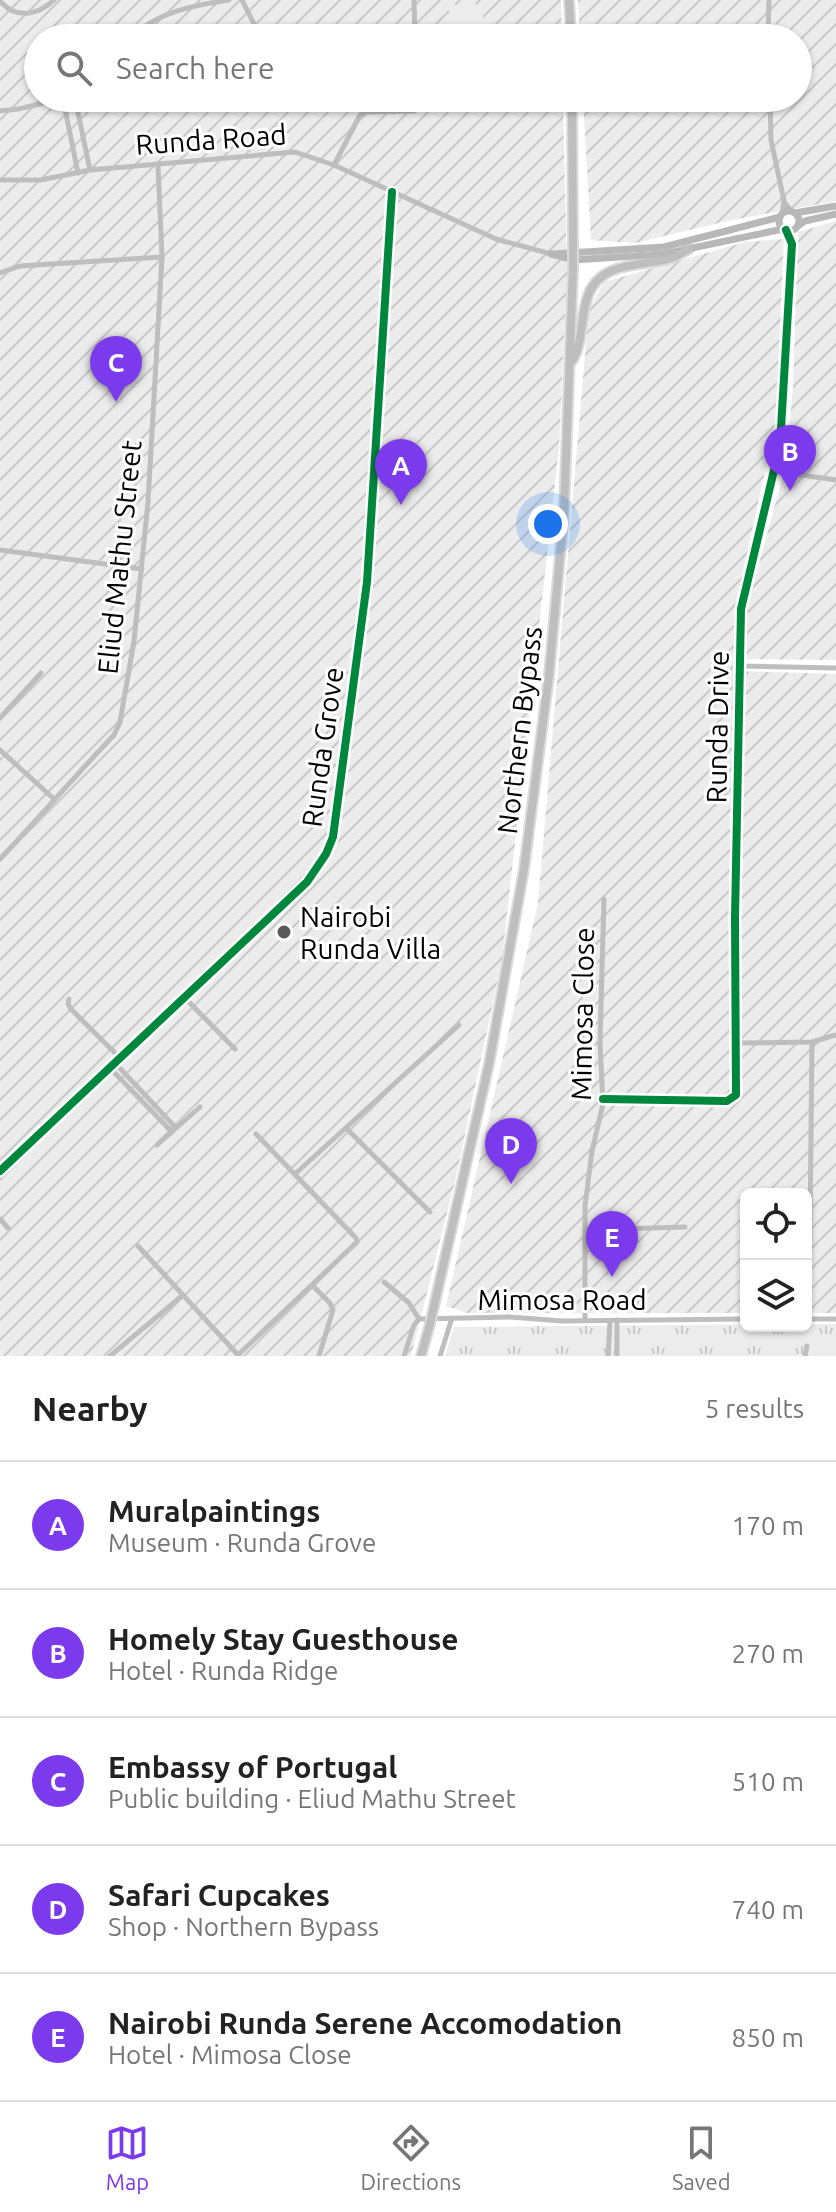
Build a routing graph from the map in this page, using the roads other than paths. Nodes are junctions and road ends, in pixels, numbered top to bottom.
1 (54, 0) edge
2 (229, 0) edge
3 (242, 0) edge
4 (414, 0) edge
5 (569, 0) edge
6 (769, 0) edge
7 (0, 1) edge
8 (150, 24) edge
9 (254, 24) edge
10 (415, 24) edge
11 (570, 24) edge
12 (768, 24) edge
13 (24, 106) edge
14 (0, 111) edge
15 (66, 112) edge
16 (78, 112) edge
17 (365, 112) edge
18 (572, 112) edge
19 (771, 112) edge
20 (158, 165) junction
21 (334, 165) junction
22 (90, 170) junction
23 (78, 173) junction
24 (0, 180) edge
25 (392, 192) junction
26 (784, 201) junction
27 (836, 206) edge
28 (793, 212) junction
29 (836, 214) edge
30 (781, 216) junction
31 (790, 229) junction
32 (689, 249) junction
33 (551, 254) junction
34 (162, 257) junction
35 (0, 273) edge
36 (570, 364) junction
37 (774, 471) junction
38 (836, 480) edge
39 (0, 550) edge
40 (142, 569) junction
41 (740, 666) junction
42 (836, 668) edge
43 (41, 673) dead end
44 (0, 718) edge
45 (0, 750) edge
46 (54, 799) junction
47 (0, 859) edge
48 (604, 899) dead end
49 (184, 997) junction
50 (69, 999) dead end
51 (459, 1025) dead end
52 (836, 1035) edge
53 (812, 1042) junction
54 (737, 1043) junction
55 (235, 1049) dead end
56 (115, 1063) junction
57 (603, 1099) junction
58 (200, 1107) dead end
59 (346, 1128) junction
60 (174, 1130) junction
61 (256, 1134) dead end
62 (157, 1145) dead end
63 (0, 1171) edge
64 (295, 1174) junction
65 (430, 1212) dead end
66 (0, 1219) edge
67 (685, 1227) dead end
68 (8, 1228) dead end
69 (586, 1230) junction
70 (138, 1246) dead end
71 (809, 1260) edge
72 (384, 1282) dead end
73 (312, 1285) junction
74 (183, 1295) junction
75 (452, 1318) junction
76 (419, 1319) junction
77 (740, 1319) edge
78 (812, 1319) edge
79 (836, 1319) edge
80 (585, 1320) junction
81 (615, 1321) junction
82 (807, 1346) dead end
83 (118, 1354) edge
84 (238, 1355) edge
85 (110, 1356) edge
86 (319, 1356) edge
87 (404, 1356) edge
88 (421, 1356) edge
89 (440, 1356) edge
90 (608, 1356) edge
91 (617, 1356) edge
92 (805, 1356) edge

1 - 7 street
2 - 8 street
3 - 9 street
4 - 10 street
5 - 11 main road
6 - 12 street
13 - 14 street
15 - 23 street
16 - 22 street
17 - 21 street
18 - 36 main road, Northern Bypass, bridge
19 - 26 street, Runda Drive
20 - 21 street, Runda Road
20 - 22 street, Runda Road
20 - 34 street, Eliud Mathu Street
21 - 25 street, Runda Road
22 - 23 street, Runda Road
23 - 24 street, Runda Road
25 - 33 street, Runda Road
25 - 49 street, Runda Grove
26 - 28 street
26 - 30 street, Runda Drive
27 - 28 street
28 - 30 street
28 - 31 street, Runda Drive
29 - 31 street, Runda Road
30 - 31 street, Runda Drive
30 - 33 street, Runda Road
31 - 32 street, Runda Road
31 - 37 street, Runda Drive
32 - 33 street, Runda Road
32 - 36 main road
34 - 35 street
34 - 40 street, Eliud Mathu Street
36 - 88 main road, Northern Bypass
37 - 38 street
37 - 41 street, Runda Drive
39 - 40 street
40 - 46 street, Eliud Mathu Street
41 - 42 street
41 - 54 street, Runda Drive
43 - 44 street
45 - 46 street
46 - 47 street, Eliud Mathu Street
48 - 57 street, Mimosa Close
49 - 55 street
49 - 56 street, Runda Grove
50 - 56 street
51 - 59 street
52 - 53 street
53 - 54 street
53 - 71 street
54 - 57 street, Runda Drive
56 - 60 street
56 - 63 street, Runda Grove
57 - 69 street, Mimosa Close
58 - 60 street
59 - 64 street
59 - 65 street
60 - 62 street
61 - 64 street
64 - 73 street
66 - 68 street
67 - 69 street
69 - 80 street, Mimosa Close
70 - 74 street
72 - 76 street
73 - 84 street
73 - 86 street
74 - 83 street
74 - 84 street
75 - 76 street, Mimosa Road
75 - 80 street, Mimosa Road
75 - 89 street
76 - 87 street
77 - 81 street, Mimosa Road
78 - 79 street
80 - 81 street, Mimosa Road
81 - 90 street
81 - 91 street
82 - 92 street
83 - 85 street

